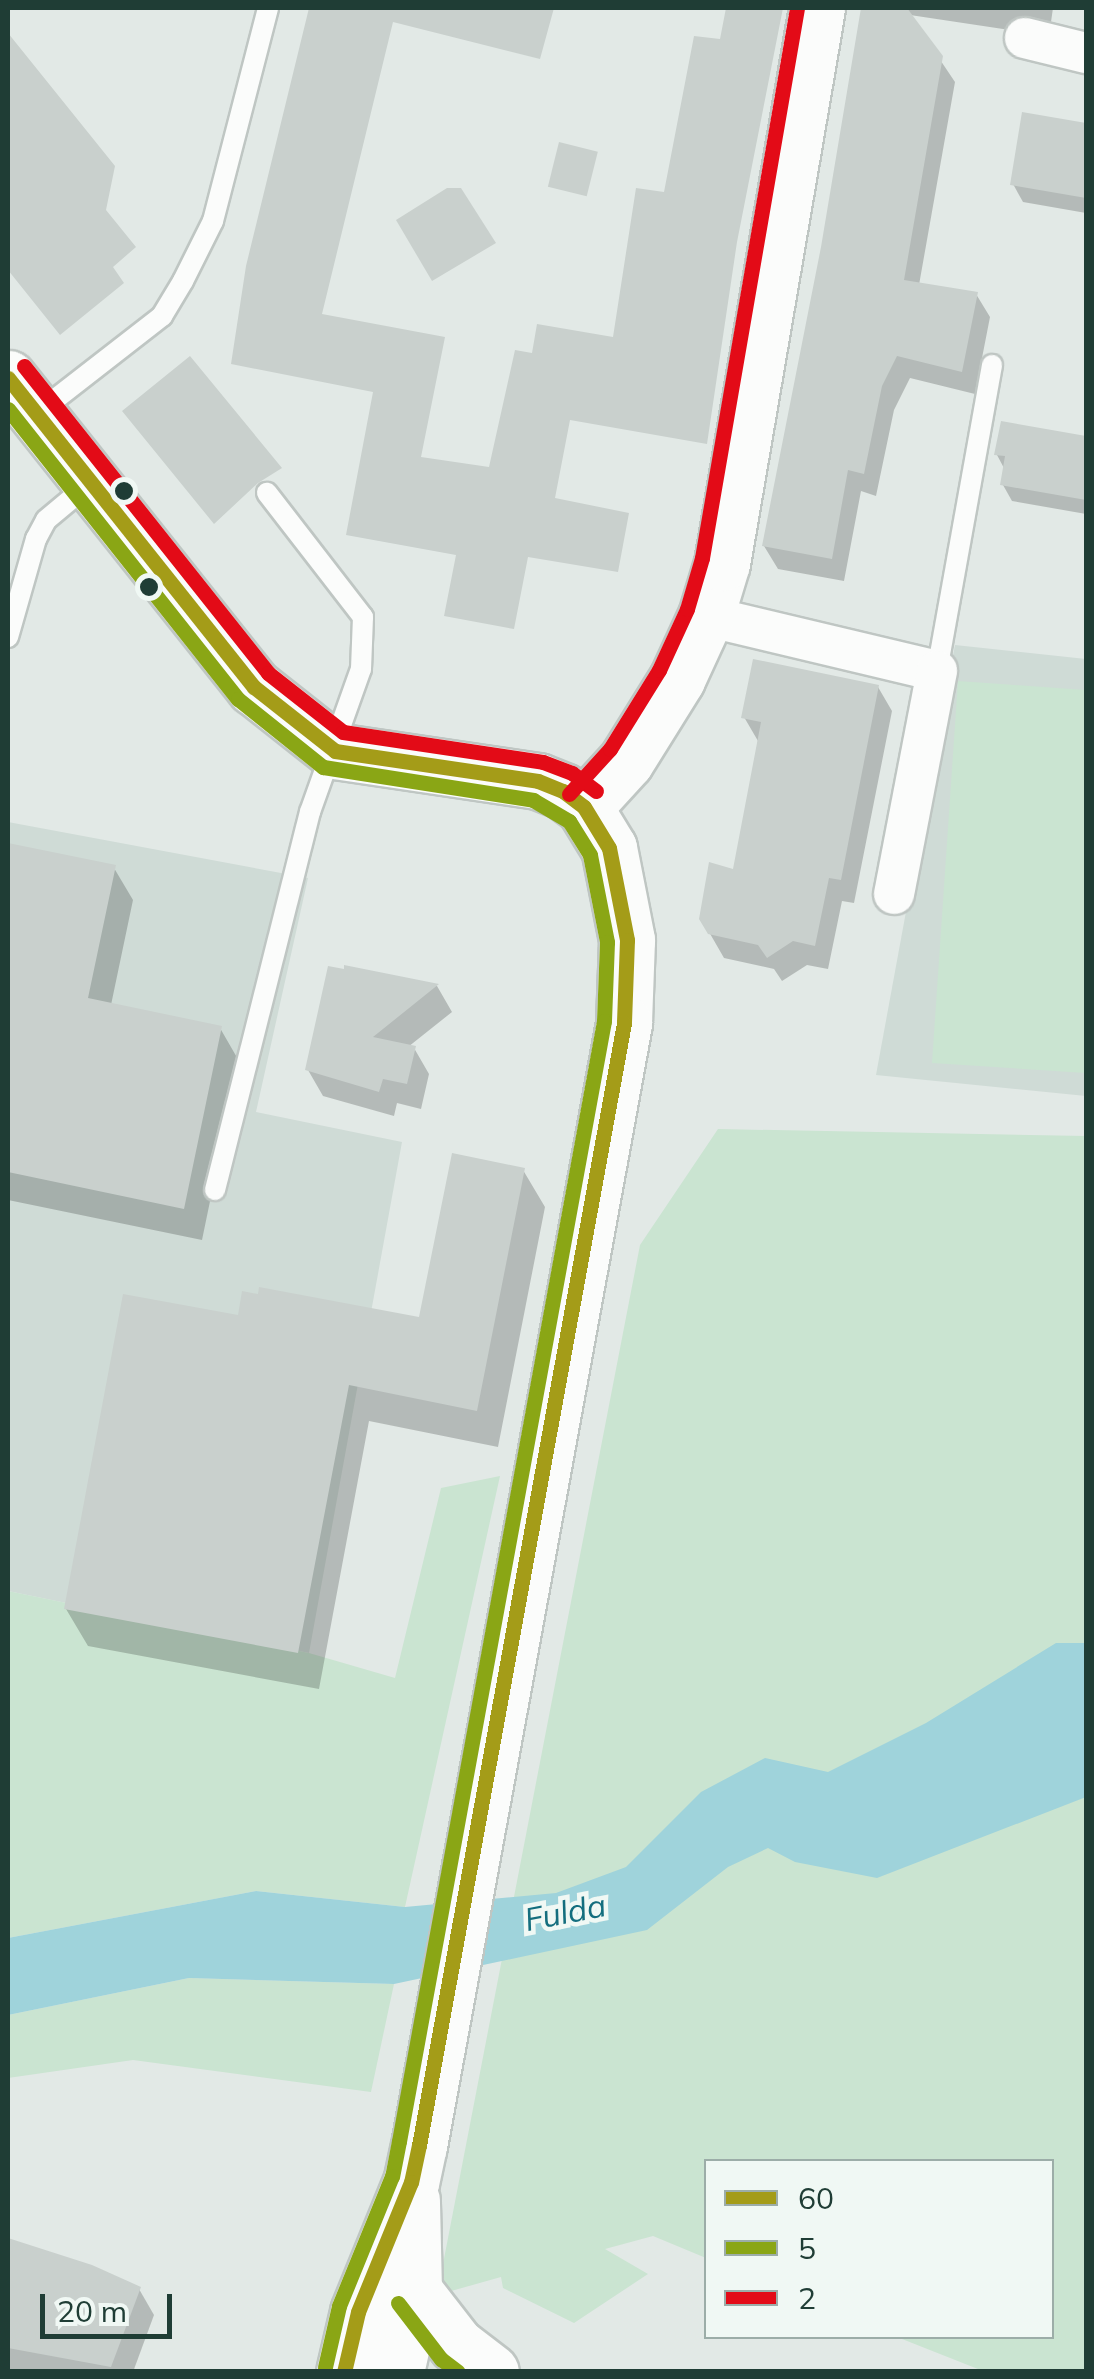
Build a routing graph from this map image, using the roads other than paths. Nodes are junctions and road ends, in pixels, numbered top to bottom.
1 (268, 8) edge
2 (817, 8) edge
3 (1026, 38) dead end
4 (1086, 53) edge
5 (992, 364) dead end
6 (22, 396) edge
7 (90, 484) junction
8 (267, 493) dead end
9 (706, 616) junction
10 (8, 636) edge
11 (937, 671) junction
12 (335, 751) junction
13 (584, 807) junction
14 (894, 894) dead end
15 (216, 1190) dead end
16 (415, 2163) junction
17 (414, 2290) junction
18 (344, 2372) edge
19 (396, 2372) edge
20 (491, 2372) edge

1 - 6 lane
2 - 9 main road
3 - 4 street
5 - 11 lane
6 - 7 main road
7 - 10 lane
7 - 12 main road
8 - 12 lane
9 - 11 street
9 - 13 main road
11 - 14 street
12 - 13 main road
12 - 15 lane
13 - 16 main road
16 - 17 main road
16 - 18 main road
17 - 19 main road
17 - 20 main road

